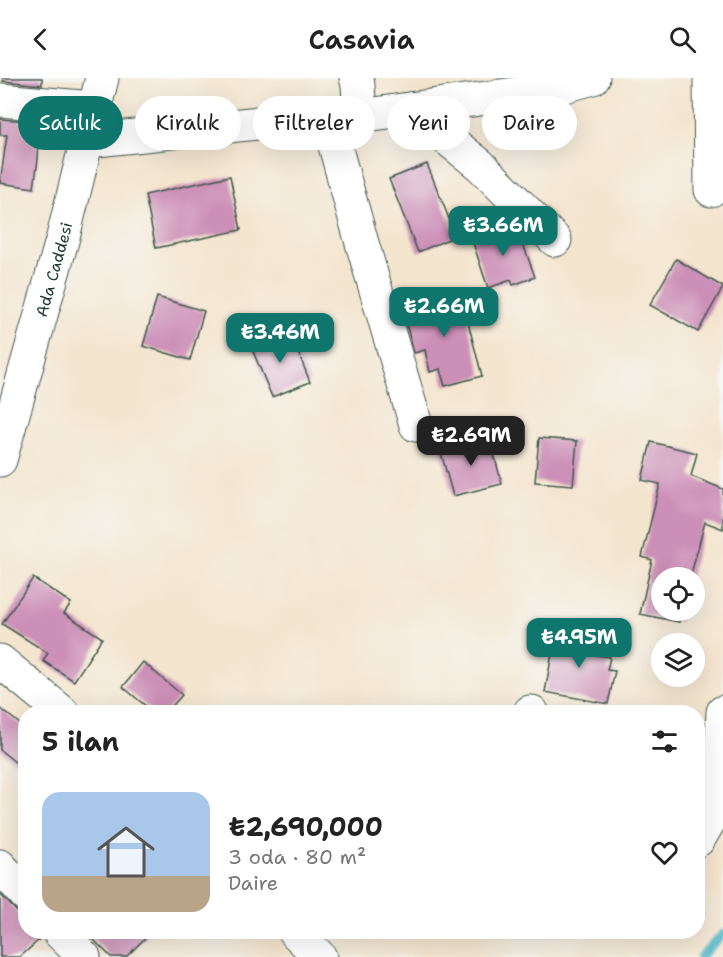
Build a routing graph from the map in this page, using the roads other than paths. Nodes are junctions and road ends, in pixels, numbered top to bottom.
1 (356, 78) edge
2 (593, 78) edge
3 (710, 78) edge
4 (98, 93) edge
5 (359, 96) edge
6 (451, 96) edge
7 (0, 100) edge
8 (253, 124) edge
9 (123, 137) edge
10 (85, 150) edge
11 (336, 150) edge
12 (468, 150) edge
13 (711, 190) dead end
14 (555, 240) dead end
15 (416, 425) dead end
16 (0, 460) edge
17 (0, 661) edge
18 (53, 705) edge
19 (723, 712) edge
20 (709, 753) edge
21 (705, 829) edge
22 (0, 866) edge
23 (18, 887) edge
24 (66, 939) edge
25 (302, 939) edge
26 (84, 957) edge
27 (320, 957) edge

1 - 5 street
2 - 6 street
3 - 13 street
4 - 7 street
8 - 9 street
10 - 16 street, Ada Caddesi
11 - 15 street
12 - 14 street
17 - 18 street
19 - 20 street
20 - 21 street
22 - 23 street
24 - 26 street
25 - 27 street

